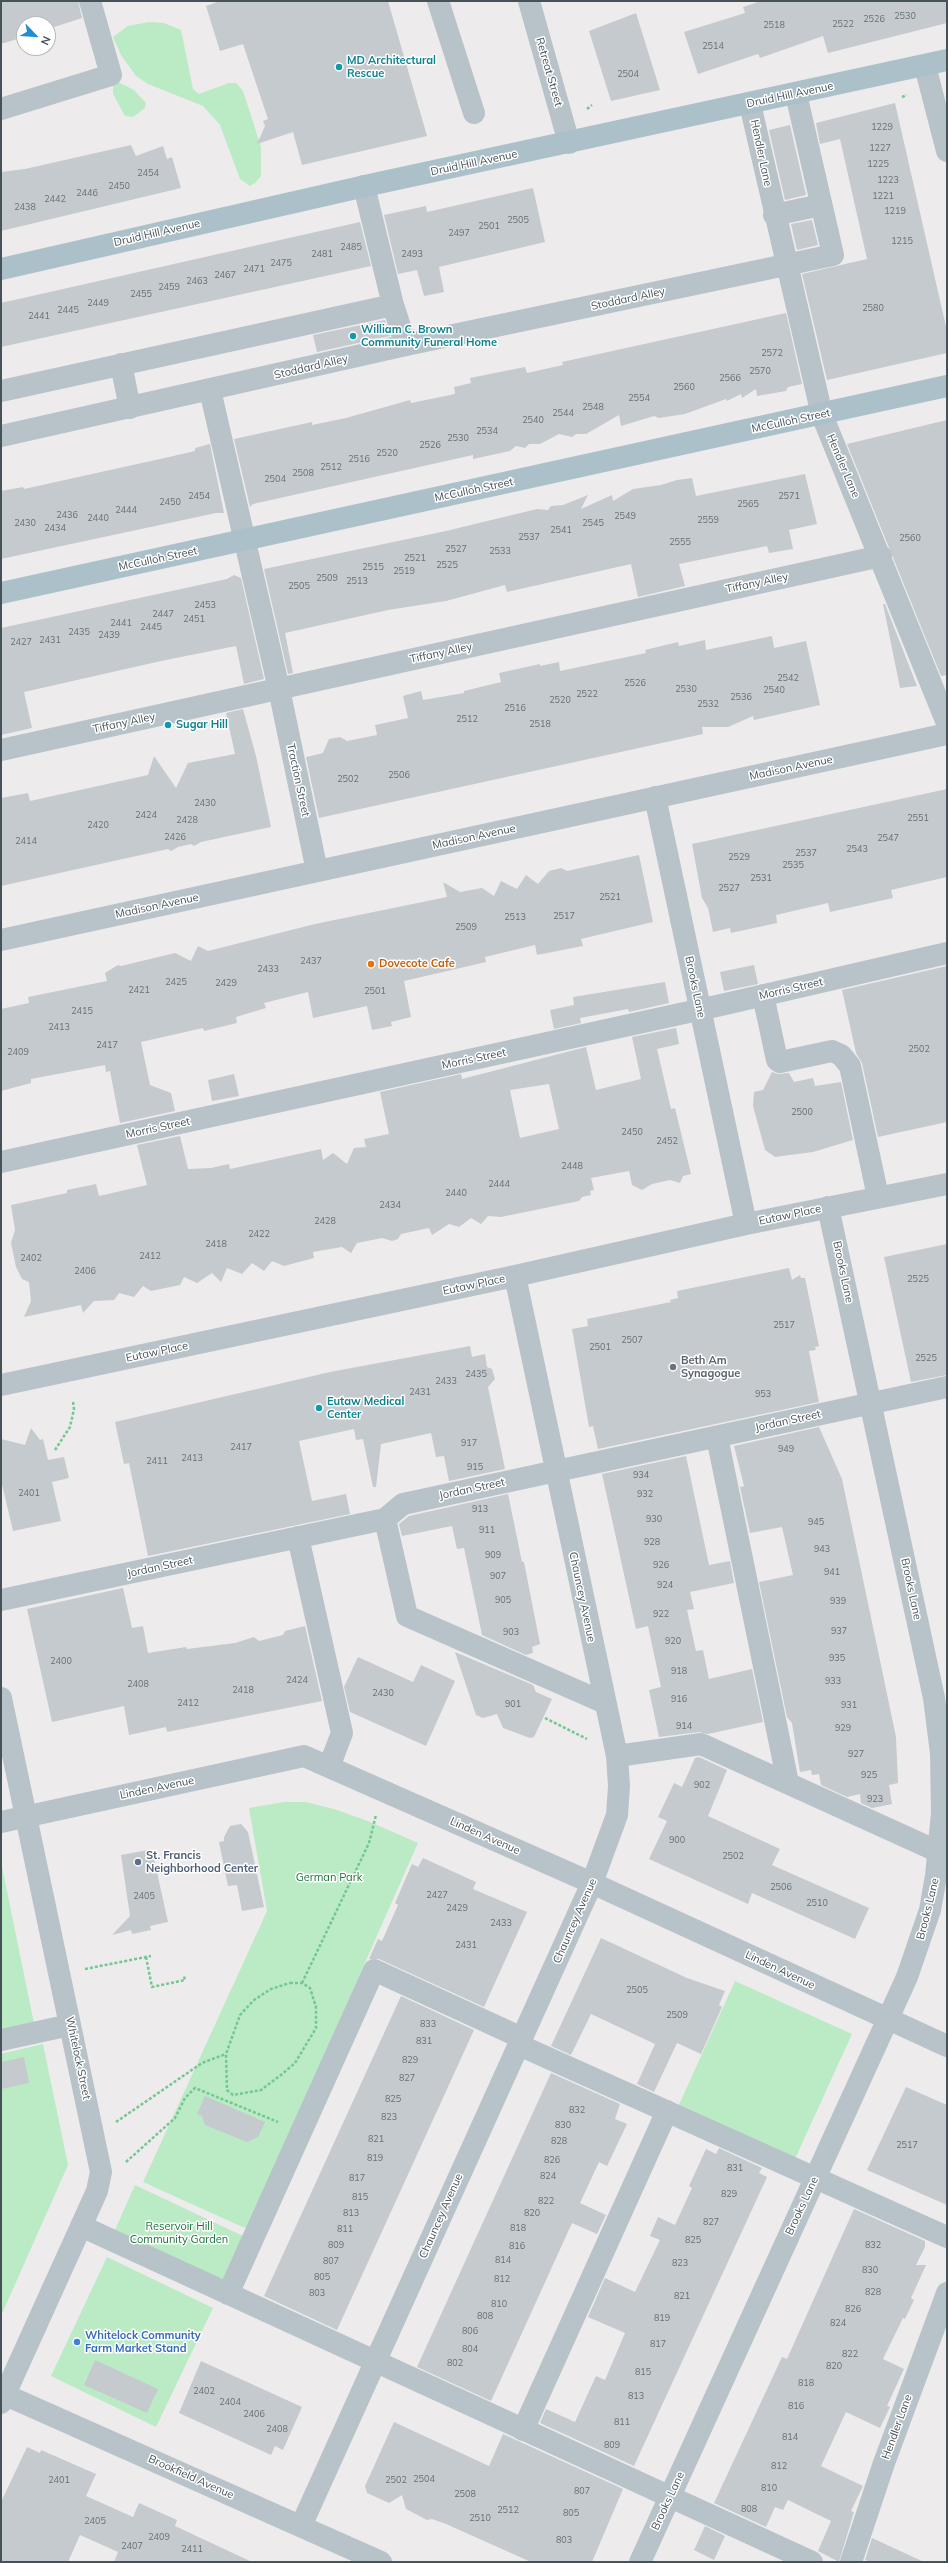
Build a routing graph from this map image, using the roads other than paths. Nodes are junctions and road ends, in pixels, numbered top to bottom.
1 (90, 1) edge
2 (438, 1) edge
3 (533, 2) edge
4 (947, 60) edge
5 (925, 66) junction
6 (796, 94) junction
7 (750, 104) junction
8 (1, 109) edge
9 (474, 113) dead end
10 (569, 143) junction
11 (947, 151) edge
12 (364, 186) junction
13 (821, 205) junction
14 (774, 215) junction
15 (786, 266) junction
16 (1, 269) edge
17 (393, 305) junction
18 (406, 344) junction
19 (121, 364) junction
20 (947, 386) edge
21 (210, 390) junction
22 (1, 391) edge
23 (130, 408) junction
24 (822, 415) junction
25 (1, 436) edge
26 (244, 540) junction
27 (881, 556) junction
28 (1, 593) edge
29 (279, 689) junction
30 (947, 723) edge
31 (947, 734) edge
32 (1, 750) edge
33 (655, 797) junction
34 (317, 871) junction
35 (1, 940) edge
36 (947, 953) edge
37 (764, 996) junction
38 (700, 1010) junction
39 (1, 1162) edge
40 (947, 1184) edge
41 (878, 1197) junction
42 (828, 1207) junction
43 (746, 1224) junction
44 (515, 1276) junction
45 (1, 1385) edge
46 (947, 1388) edge
47 (871, 1404) junction
48 (717, 1437) junction
49 (555, 1471) junction
50 (385, 1519) junction
51 (298, 1537) junction
52 (1, 1600) edge
53 (1, 1698) edge
54 (605, 1703) junction
55 (617, 1756) junction
56 (329, 1767) junction
57 (788, 1784) junction
58 (26, 1816) junction
59 (1, 1822) edge
60 (942, 1839) edge
61 (942, 1877) edge
62 (592, 1883) junction
63 (887, 2018) junction
64 (70, 2025) junction
65 (1, 2040) edge
66 (521, 2041) junction
67 (947, 2046) edge
68 (666, 2111) junction
69 (815, 2178) junction
70 (82, 2226) junction
71 (947, 2237) edge
72 (947, 2293) edge
73 (228, 2294) junction
74 (375, 2362) junction
75 (2, 2396) edge
76 (523, 2430) junction
77 (670, 2497) junction
78 (301, 2526) junction
79 (381, 2562) edge
80 (640, 2562) edge
81 (812, 2562) edge
82 (851, 2562) edge

1 - 8 street
2 - 9 street
3 - 10 street, Retreat Street
4 - 5 main road, Druid Hill Avenue
5 - 6 main road, Druid Hill Avenue
5 - 11 street
6 - 7 main road, Druid Hill Avenue
6 - 13 street
7 - 10 main road, Druid Hill Avenue
7 - 14 street, Hendler Lane
10 - 12 main road, Druid Hill Avenue
12 - 16 main road, Druid Hill Avenue
12 - 17 street
13 - 14 street
13 - 15 street, Stoddard Alley
14 - 15 street, Hendler Lane
15 - 18 street, Stoddard Alley
15 - 24 street, Hendler Lane
17 - 18 street
17 - 19 street
18 - 21 street, Stoddard Alley
19 - 22 street
19 - 23 street
20 - 24 main road, McCulloh Street
21 - 23 street, Stoddard Alley
21 - 26 street, Traction Street
23 - 25 street, Stoddard Alley
24 - 26 main road, McCulloh Street
24 - 27 street, Hendler Lane
26 - 28 main road, McCulloh Street
26 - 29 street, Traction Street
27 - 29 street, Tiffany Alley
27 - 30 street, Hendler Lane
29 - 32 street, Tiffany Alley
29 - 34 street, Traction Street
31 - 33 street, Madison Avenue
33 - 34 street, Madison Avenue
33 - 38 street, Brooks Lane
34 - 35 street, Madison Avenue
36 - 37 street, Morris Street
37 - 38 street, Morris Street
37 - 41 street
38 - 39 street, Morris Street
38 - 43 street, Brooks Lane
40 - 41 street, Eutaw Place
41 - 42 street, Eutaw Place
42 - 43 street, Eutaw Place
42 - 47 street, Brooks Lane
43 - 44 street, Eutaw Place
44 - 45 street, Eutaw Place
44 - 49 street, Chauncey Avenue
46 - 47 street, Jordan Street
47 - 48 street, Jordan Street
47 - 60 street, Brooks Lane
48 - 49 street, Jordan Street
48 - 57 street
49 - 50 street, Jordan Street
49 - 54 street, Chauncey Avenue
50 - 51 street, Jordan Street
50 - 54 street
51 - 52 street, Jordan Street
51 - 56 street
53 - 58 street, Whitelock Street
54 - 55 street, Chauncey Avenue
55 - 57 street
55 - 62 street, Chauncey Avenue
56 - 58 street, Linden Avenue
56 - 62 street, Linden Avenue
57 - 60 street
58 - 59 street, Linden Avenue
58 - 64 street, Whitelock Street
60 - 61 street, Brooks Lane
61 - 63 street, Brooks Lane
62 - 63 street, Linden Avenue
62 - 66 street, Chauncey Avenue
63 - 67 street, Linden Avenue
63 - 69 street, Brooks Lane
64 - 65 street
64 - 70 street, Whitelock Street
66 - 68 street
66 - 73 street
66 - 74 street, Chauncey Avenue
68 - 69 street
68 - 76 street
69 - 71 street
69 - 77 street, Brooks Lane
70 - 73 street
70 - 75 street, Whitelock Street
72 - 82 street, Hendler Lane
73 - 74 street
74 - 76 street
74 - 78 street, Chauncey Avenue
75 - 78 street, Brookfield Avenue
76 - 77 street
77 - 80 street, Brooks Lane
77 - 81 street
78 - 79 street, Brookfield Avenue

